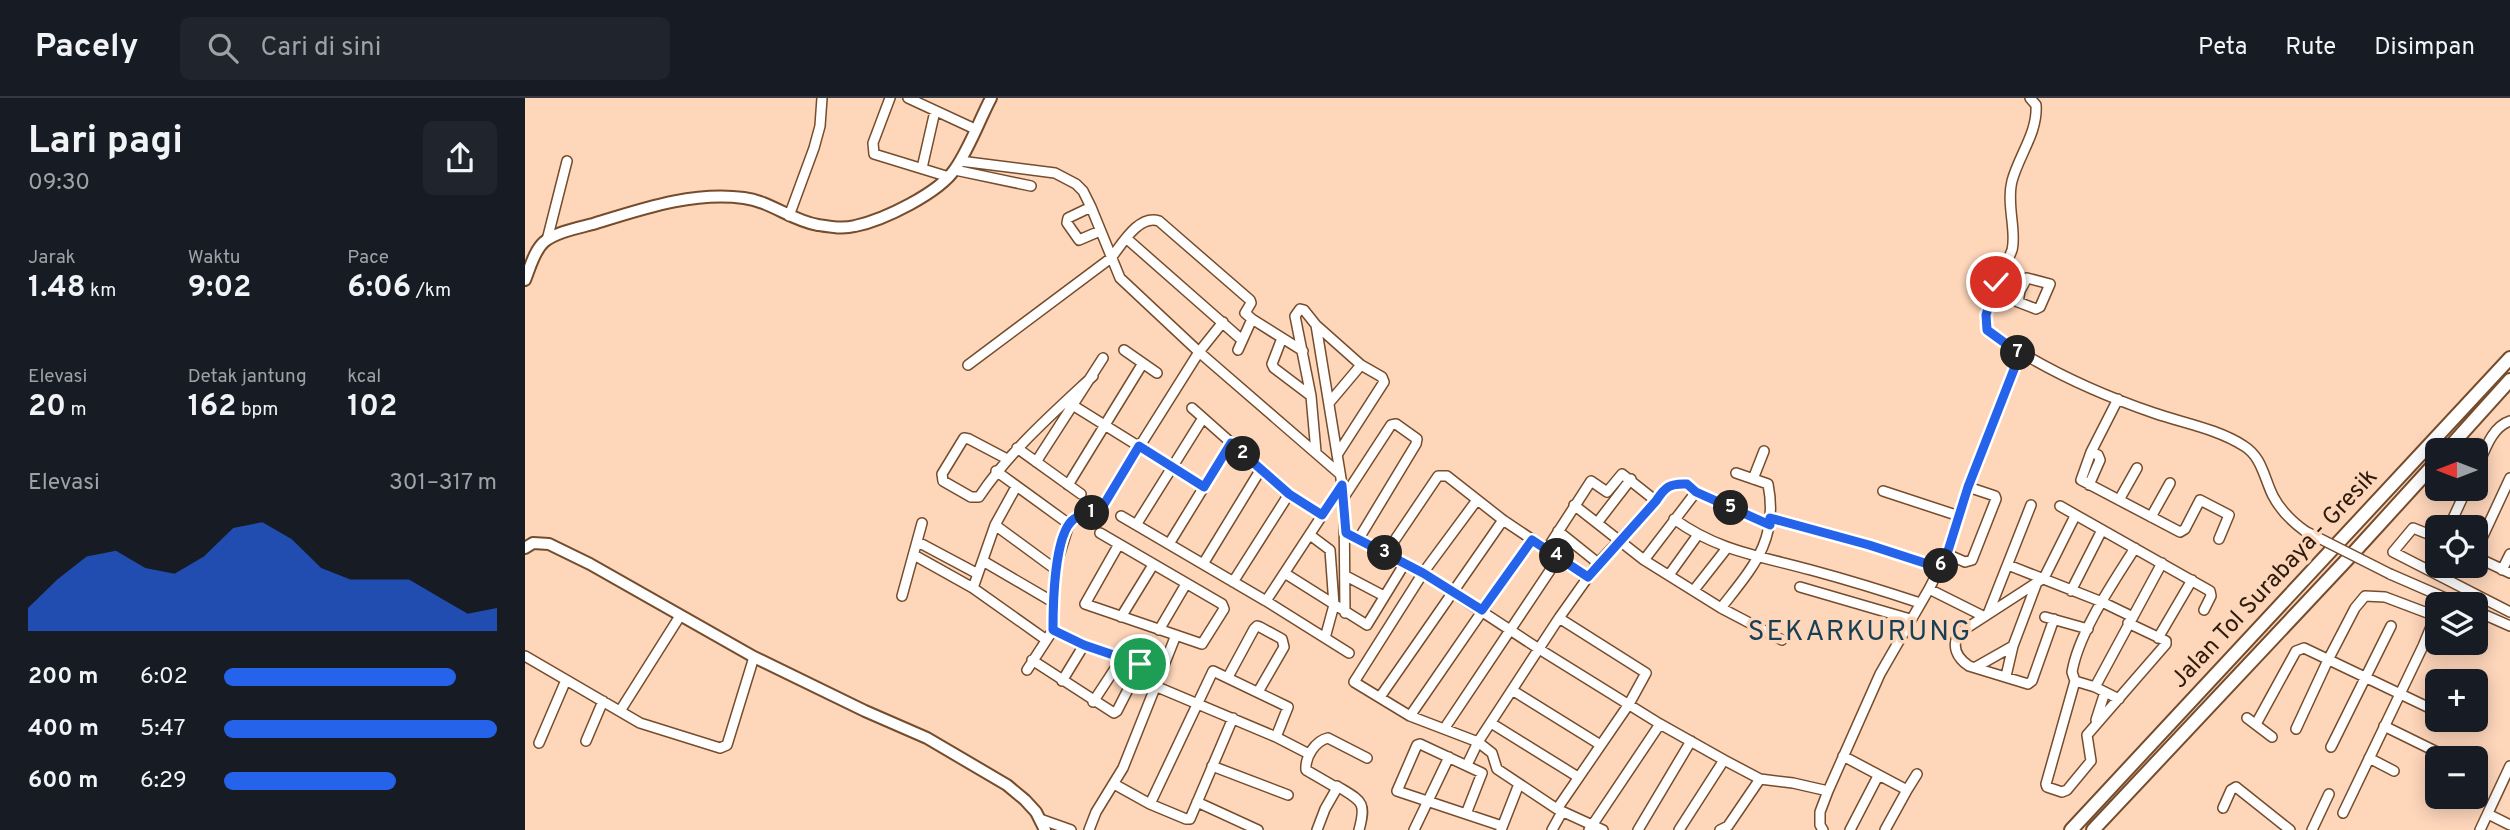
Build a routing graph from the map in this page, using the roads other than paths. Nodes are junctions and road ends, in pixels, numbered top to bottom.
1 (822, 98) edge
2 (890, 98) edge
3 (908, 98) edge
4 (991, 98) edge
5 (2030, 98) edge
6 (935, 111) junction
7 (975, 129) junction
8 (567, 161) dead end
9 (922, 168) junction
10 (955, 169) junction
11 (1031, 186) dead end
12 (1091, 206) junction
13 (789, 216) junction
14 (1100, 231) junction
15 (1126, 238) junction
16 (547, 240) junction
17 (1111, 258) junction
18 (525, 280) edge
19 (1996, 282) junction
20 (2020, 291) dead end
21 (1252, 319) junction
22 (1223, 322) junction
23 (1316, 325) junction
24 (1283, 338) junction
25 (1243, 340) junction
26 (1124, 350) dead end
27 (1238, 350) dead end
28 (1303, 351) junction
29 (1199, 352) junction
30 (2020, 354) junction
31 (1103, 358) dead end
32 (2510, 358) edge
33 (1143, 363) junction
34 (968, 365) dead end
35 (1361, 365) junction
36 (1157, 373) dead end
37 (2510, 380) edge
38 (1311, 396) junction
39 (2118, 399) junction
40 (1329, 403) junction
41 (1069, 404) junction
42 (1192, 408) dead end
43 (1203, 418) junction
44 (2510, 421) edge
45 (1105, 426) junction
46 (2458, 438) edge
47 (1231, 443) junction
48 (2489, 443) edge
49 (1139, 446) junction
50 (1017, 448) junction
51 (1764, 451) dead end
52 (1316, 452) junction
53 (1337, 455) junction
54 (1007, 459) junction
55 (1036, 462) junction
56 (1172, 467) junction
57 (2137, 468) dead end
58 (1261, 469) junction
59 (996, 471) junction
60 (1736, 473) dead end
61 (1340, 474) junction
62 (2425, 474) edge
63 (2510, 478) edge
64 (1631, 479) junction
65 (1753, 479) junction
66 (2170, 483) dead end
67 (1068, 485) junction
68 (1342, 485) junction
69 (1016, 487) junction
70 (1204, 487) junction
71 (1968, 487) junction
72 (1883, 491) dead end
73 (1696, 492) junction
74 (1081, 494) dead end
75 (1289, 494) junction
76 (1344, 497) junction
77 (1477, 500) junction
78 (2119, 500) junction
79 (1656, 501) junction
80 (1574, 505) junction
81 (2031, 505) dead end
82 (2060, 506) dead end
83 (1322, 515) junction
84 (1121, 516) dead end
85 (1959, 516) junction
86 (2075, 516) junction
87 (2151, 517) junction
88 (1674, 519) junction
89 (1503, 520) junction
90 (1770, 522) junction
91 (922, 523) dead end
92 (1597, 523) junction
93 (1069, 524) junction
94 (1136, 524) junction
95 (995, 525) junction
96 (2488, 525) edge
97 (2102, 530) junction
98 (1558, 531) junction
99 (1100, 533) dead end
100 (1346, 533) junction
101 (2425, 533) edge
102 (1310, 535) junction
103 (1697, 536) junction
104 (2219, 539) dead end
105 (1358, 540) junction
106 (1532, 540) junction
107 (1620, 540) junction
108 (528, 542) edge
109 (918, 542) junction
110 (1119, 544) junction
111 (1169, 544) junction
112 (1727, 548) junction
113 (2135, 548) junction
114 (1547, 549) junction
115 (1386, 553) junction
116 (1947, 554) junction
117 (2510, 554) edge
118 (914, 555) junction
119 (1559, 558) junction
120 (1760, 558) junction
121 (1644, 560) junction
122 (983, 561) junction
123 (1405, 563) junction
124 (2162, 563) junction
125 (2488, 563) edge
126 (1203, 564) junction
127 (1598, 564) junction
128 (1153, 565) junction
129 (2008, 565) junction
130 (1940, 568) junction
131 (2425, 568) edge
132 (1055, 569) junction
133 (2506, 571) edge
134 (1423, 573) junction
135 (978, 574) junction
136 (1286, 574) junction
137 (1669, 575) junction
138 (1346, 576) junction
139 (1588, 577) junction
140 (2044, 578) junction
141 (2444, 578) edge
142 (2192, 580) junction
143 (1233, 582) junction
144 (1186, 584) junction
145 (2036, 585) junction
146 (1800, 587) dead end
147 (973, 588) junction
148 (1929, 589) junction
149 (1695, 590) junction
150 (1452, 591) junction
151 (2071, 591) junction
152 (2431, 592) edge
153 (902, 596) dead end
154 (1384, 596) junction
155 (2016, 596) junction
156 (1266, 601) junction
157 (1053, 602) junction
158 (2102, 602) junction
159 (1920, 603) junction
160 (1334, 605) junction
161 (1721, 608) junction
162 (1482, 610) junction
163 (2204, 610) dead end
164 (1345, 612) junction
165 (2027, 612) junction
166 (2510, 612) edge
167 (2425, 613) edge
168 (1985, 615) junction
169 (680, 616) junction
170 (2488, 616) edge
171 (1121, 617) junction
172 (1559, 618) junction
173 (1910, 619) junction
174 (2130, 620) junction
175 (2391, 626) dead end
176 (2510, 626) edge
177 (1509, 629) junction
178 (2088, 629) junction
179 (1053, 630) junction
180 (1159, 630) junction
181 (1176, 635) junction
182 (1325, 638) junction
183 (2158, 638) junction
184 (1045, 639) junction
185 (1782, 640) dead end
186 (2425, 640) edge
187 (1084, 645) junction
188 (2013, 646) junction
189 (1539, 649) junction
190 (1349, 653) dead end
191 (525, 656) edge
192 (754, 657) junction
193 (1122, 658) junction
194 (1032, 660) junction
195 (2328, 660) junction
196 (1976, 667) junction
197 (1027, 670) dead end
198 (2006, 676) junction
199 (1228, 677) junction
200 (2365, 678) junction
201 (566, 680) junction
202 (1062, 681) junction
203 (2075, 681) junction
204 (1155, 686) junction
205 (2095, 687) junction
206 (1512, 690) junction
207 (1258, 692) junction
208 (2105, 692) junction
209 (2400, 693) junction
210 (1380, 698) junction
211 (2119, 699) junction
212 (603, 701) junction
213 (1093, 702) junction
214 (1196, 704) junction
215 (1629, 704) junction
216 (2425, 706) edge
217 (620, 710) junction
218 (1410, 716) junction
219 (1233, 718) junction
220 (1491, 723) junction
221 (1660, 724) junction
222 (2095, 724) junction
223 (2384, 726) junction
224 (1444, 729) junction
225 (2296, 729) dead end
226 (1276, 737) junction
227 (2272, 737) dead end
228 (586, 741) dead end
229 (1691, 741) junction
230 (1478, 742) junction
231 (538, 743) dead end
232 (1599, 744) junction
233 (2425, 746) edge
234 (2330, 747) dead end
235 (1309, 754) junction
236 (1843, 756) junction
237 (1449, 757) junction
238 (1367, 758) dead end
239 (2369, 758) junction
240 (1724, 760) junction
241 (1467, 765) junction
242 (1212, 766) junction
243 (2510, 766) edge
244 (2394, 771) dead end
245 (1917, 774) dead end
246 (1878, 776) junction
247 (1578, 777) junction
248 (1760, 779) junction
249 (1114, 784) junction
250 (1519, 784) junction
251 (1337, 786) junction
252 (2506, 787) edge
253 (1907, 790) junction
254 (1828, 792) junction
255 (2329, 794) dead end
256 (1288, 795) dead end
257 (1428, 801) junction
258 (1197, 802) junction
259 (1150, 804) junction
260 (2223, 808) dead end
261 (1559, 810) junction
262 (2343, 813) dead end
263 (1466, 814) junction
264 (2488, 814) junction
265 (1042, 825) edge
266 (2510, 825) edge
267 (1502, 828) edge
268 (1590, 828) edge
269 (1071, 830) edge
270 (1089, 830) edge
271 (1258, 830) edge
272 (1317, 830) edge
273 (1359, 830) edge
274 (1414, 830) edge
275 (1552, 830) edge
276 (1603, 830) edge
277 (1638, 830) edge
278 (1679, 830) edge
279 (1720, 830) edge
280 (1823, 830) edge
281 (1850, 830) edge
282 (1885, 830) edge
283 (2071, 830) edge
284 (2093, 830) edge
285 (2290, 830) edge
286 (2312, 830) edge
287 (2480, 830) edge

1 - 13 street
2 - 9 street
3 - 6 street
4 - 7 main road
5 - 19 street
6 - 7 street
6 - 9 street
7 - 10 main road
8 - 16 street
9 - 10 street
10 - 11 street
10 - 12 street
10 - 13 main road
12 - 14 street
12 - 14 street
13 - 16 main road
14 - 17 street
15 - 17 street
15 - 21 street
15 - 22 street
16 - 18 main road
17 - 29 street
17 - 34 street
19 - 20 street
19 - 30 street
21 - 24 street
21 - 25 street
22 - 25 street
22 - 29 street
23 - 28 street
23 - 35 street
23 - 40 street
24 - 28 street
24 - 38 street
25 - 27 street
26 - 33 street
28 - 38 street
29 - 49 street
29 - 52 street
30 - 39 street
30 - 71 street
31 - 41 street
32 - 283 highway, Jalan Tol Surabaya - Gresik
33 - 36 street
33 - 45 street
35 - 40 street
35 - 53 street
37 - 46 highway
38 - 52 street
39 - 78 street
39 - 152 street, bridge
40 - 53 street
41 - 45 street
41 - 50 street
41 - 55 street
42 - 43 street
43 - 47 street
43 - 56 street
44 - 48 street
45 - 49 street
45 - 67 street
47 - 58 street
47 - 70 street
49 - 56 street
49 - 93 street
50 - 54 street
50 - 55 street
51 - 65 street
52 - 61 street
53 - 61 street
54 - 59 street
54 - 59 street
55 - 67 street
56 - 70 street
56 - 94 street
57 - 78 street
58 - 75 street
58 - 126 street
59 - 69 street
60 - 65 street
61 - 68 street
62 - 284 highway, Jalan Tol Surabaya - Gresik
63 - 96 street
64 - 79 street
64 - 80 street
64 - 92 street
65 - 90 street
66 - 87 street
67 - 74 street
68 - 76 street
68 - 83 street
69 - 93 street
69 - 95 street
70 - 111 street
71 - 85 street
71 - 116 street
72 - 85 street
73 - 79 street
73 - 88 street
73 - 90 street
75 - 83 street
75 - 143 street
76 - 100 street
76 - 105 street
77 - 89 street
77 - 115 street
77 - 134 street
78 - 87 street
79 - 107 street
80 - 92 street
80 - 98 street
81 - 129 street
82 - 86 street
83 - 102 street
84 - 94 street
85 - 116 street
86 - 97 street
86 - 140 street
87 - 104 street
88 - 103 street
88 - 121 street
89 - 106 street
89 - 150 street
90 - 120 street
90 - 130 street
91 - 109 street
92 - 107 street
93 - 132 street
94 - 111 street
95 - 122 street
95 - 132 street
97 - 113 street
97 - 151 street
98 - 114 street
98 - 127 street
99 - 110 street
100 - 105 street
100 - 138 street
101 - 131 street
102 - 136 street
102 - 160 street
103 - 112 street
103 - 137 street
105 - 115 street
106 - 114 street
106 - 162 street
107 - 121 street
107 - 127 street
108 - 169 main road
109 - 118 street
109 - 135 street
110 - 128 street
110 - 171 street
111 - 126 street
112 - 120 street
112 - 149 street
113 - 124 street
113 - 158 street
114 - 119 street
115 - 123 street
116 - 130 street
117 - 133 street
118 - 147 street
118 - 153 street
119 - 139 street
119 - 177 street
120 - 159 street
120 - 161 street
121 - 137 street
122 - 135 street
122 - 157 street
123 - 134 street
123 - 154 street
124 - 142 street
124 - 174 street
125 - 133 street
126 - 143 street
127 - 139 street
128 - 144 street
128 - 171 street
129 - 140 street
129 - 168 street
130 - 148 street
132 - 157 street
134 - 150 street
134 - 210 street
135 - 147 street
136 - 156 street
136 - 160 street
137 - 149 street
138 - 154 street
138 - 164 street
139 - 172 street
140 - 145 street
140 - 151 street
141 - 166 street
142 - 163 street
142 - 183 street
143 - 156 street
144 - 180 street
144 - 181 street
145 - 155 street
145 - 165 street
146 - 173 street
147 - 184 street
148 - 159 street
148 - 168 street
149 - 161 street
150 - 162 street
150 - 210 street
151 - 158 street
154 - 164 street
155 - 165 street
155 - 168 street
156 - 182 street
157 - 179 street
158 - 174 street
158 - 178 street
159 - 173 street
160 - 164 street
160 - 182 street
161 - 185 street
162 - 177 street
162 - 218 street
165 - 188 street
167 - 195 street
168 - 196 street
169 - 192 main road
169 - 217 street
170 - 176 street
171 - 180 street
172 - 189 street
172 - 215 street
173 - 236 street
174 - 183 street
174 - 205 street
175 - 200 street
177 - 189 street
177 - 224 street
178 - 198 street
178 - 203 street
179 - 184 street
179 - 187 street
180 - 181 street
181 - 204 street
182 - 190 street
183 - 211 street
184 - 194 street
186 - 209 street
187 - 193 street
187 - 202 street
188 - 196 street
188 - 198 street
189 - 206 street
189 - 215 street
191 - 201 street
192 - 217 street
192 - 265 main road
193 - 213 street
193 - 213 street
194 - 197 street
194 - 202 street
195 - 200 street
195 - 225 street
195 - 227 street
196 - 198 street
199 - 207 street
199 - 207 street
199 - 214 street
200 - 209 street
200 - 234 street
201 - 212 street
201 - 231 street
202 - 213 street
203 - 205 street
203 - 222 street
204 - 214 street
204 - 249 street
205 - 208 street
206 - 220 street
206 - 232 street
207 - 226 street
208 - 211 street
208 - 222 street
209 - 216 street
209 - 223 street
210 - 218 street
211 - 222 street
212 - 217 street
212 - 228 street
214 - 219 street
214 - 259 street
215 - 221 street
215 - 232 street
218 - 224 street
219 - 226 street
219 - 242 street
220 - 230 street
220 - 247 street
221 - 229 street
221 - 268 street
223 - 233 street
223 - 239 street
224 - 230 street
226 - 235 street
229 - 240 street
229 - 277 street
230 - 241 street
230 - 250 street
232 - 247 street
235 - 238 street
235 - 251 street
236 - 246 street
236 - 254 street
237 - 241 street
237 - 257 street
237 - 257 street
239 - 244 street
239 - 262 street
240 - 248 street
240 - 278 street
241 - 263 street
242 - 256 street
242 - 258 street
243 - 252 street
245 - 253 street
246 - 253 street
246 - 281 street
247 - 261 street
248 - 254 street
248 - 279 street
249 - 259 street
249 - 270 street
250 - 261 street
250 - 267 street
251 - 272 street
251 - 273 street
252 - 264 street
253 - 282 street
254 - 280 street
255 - 286 street
257 - 263 street
257 - 274 street
258 - 259 street
258 - 271 street
260 - 285 street
261 - 268 street
261 - 275 street
263 - 267 street
264 - 266 street
264 - 287 street
265 - 269 street
268 - 276 street

